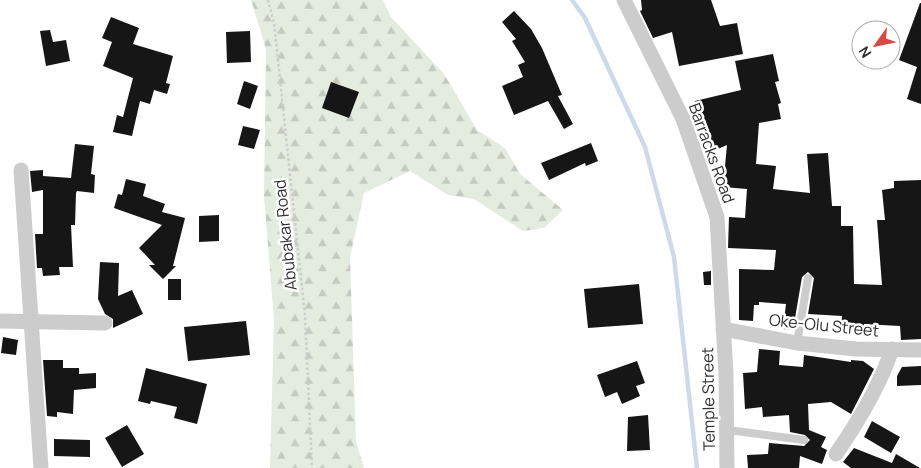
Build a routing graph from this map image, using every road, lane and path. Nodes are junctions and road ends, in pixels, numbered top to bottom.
1 (268, 0) edge
2 (624, 0) edge
3 (21, 170) dead end
4 (808, 278) dead end
5 (30, 321) junction
6 (0, 322) edge
7 (105, 323) dead end
8 (723, 329) junction
9 (797, 343) junction
10 (892, 349) junction
11 (921, 350) edge
12 (728, 430) junction
13 (804, 440) dead end
14 (836, 454) dead end
15 (41, 468) edge
16 (312, 468) edge
17 (727, 468) edge

1 - 16 path, Abubakar Road
2 - 8 street, Barracks Road
3 - 5 street
4 - 9 lane
5 - 6 street
5 - 7 street
5 - 15 street
8 - 9 street, Oke-Olu Street
8 - 12 street, Temple Street
9 - 10 street, Oke-Olu Street
10 - 11 street, Oke-Olu Street
10 - 14 street
12 - 13 lane
12 - 17 street, Temple Street

